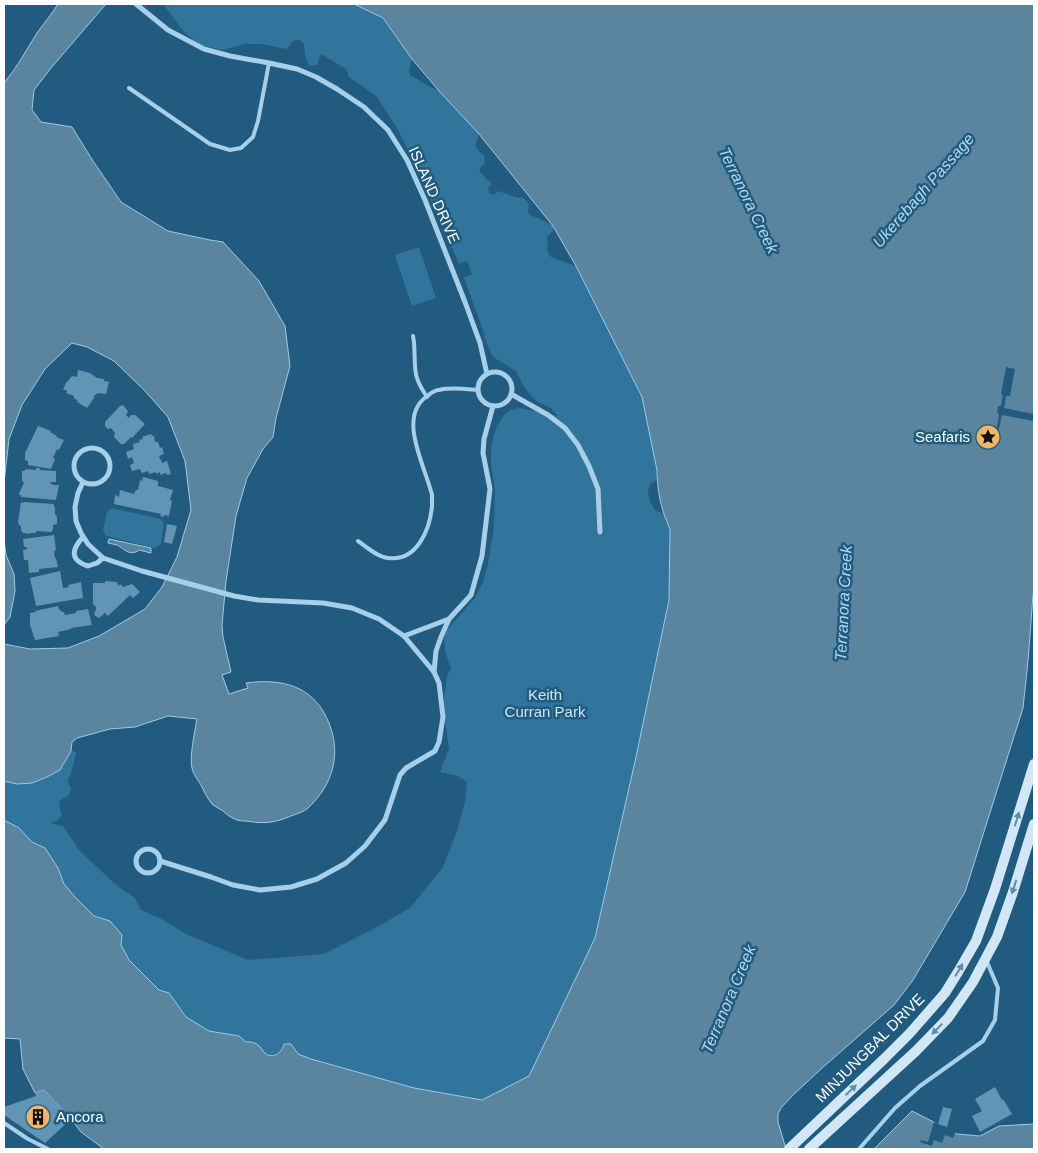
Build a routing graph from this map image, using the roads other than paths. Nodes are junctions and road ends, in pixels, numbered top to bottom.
1 (136, 4) edge
2 (269, 63) junction
3 (129, 88) dead end
4 (414, 336) dead end
5 (487, 374) junction
6 (478, 390) junction
7 (512, 394) junction
8 (427, 397) junction
9 (493, 406) junction
10 (83, 482) junction
11 (600, 532) dead end
12 (83, 537) junction
13 (358, 541) dead end
14 (103, 558) junction
15 (449, 619) junction
16 (404, 636) junction
17 (434, 672) junction
18 (1034, 764) edge
19 (1034, 824) edge
20 (160, 861) junction
21 (986, 960) junction
22 (4, 1123) edge
23 (825, 1134) junction
24 (48, 1149) edge
25 (789, 1149) edge
26 (809, 1149) edge
27 (815, 1149) edge
28 (859, 1149) edge

1 - 2 street, ISLAND DRIVE
2 - 3 lane
2 - 5 street, ISLAND DRIVE
4 - 8 lane
5 - 6 street
5 - 7 street
6 - 8 lane
6 - 9 street
7 - 9 street
7 - 11 street
8 - 13 lane
9 - 15 street
10 - 10 street
10 - 12 street
12 - 14 street
12 - 14 street
14 - 16 street
15 - 16 street
15 - 17 street
16 - 17 street
17 - 20 street
25 -> 18 main road, MINJUNGBAL DRIVE
19 -> 21 main road, MINJUNGBAL DRIVE
20 - 20 street
21 -> 23 main road, MINJUNGBAL DRIVE
21 - 28 lane
22 - 24 lane
23 - 26 main road, MINJUNGBAL DRIVE
23 - 27 main road

